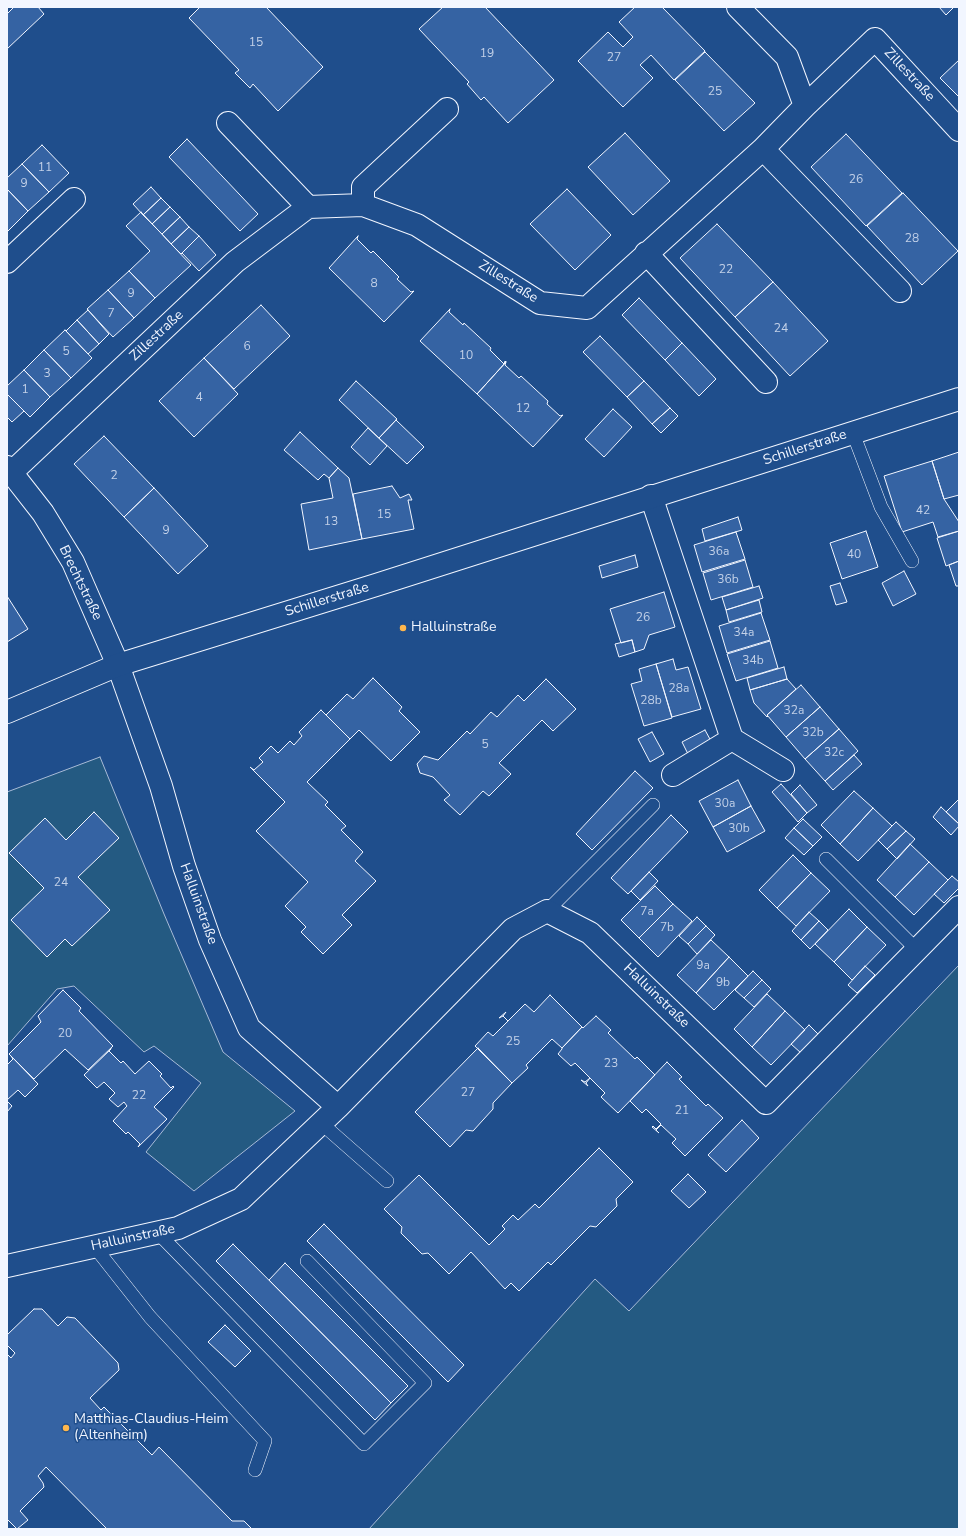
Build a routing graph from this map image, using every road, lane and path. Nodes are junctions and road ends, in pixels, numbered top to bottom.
1 (738, 7) edge
2 (805, 106) junction
3 (447, 109) dead end
4 (228, 123) dead end
5 (959, 130) edge
6 (763, 148) junction
7 (74, 199) dead end
8 (362, 205) junction
9 (308, 207) junction
10 (646, 253) junction
11 (7, 262) edge
12 (900, 291) dead end
13 (766, 382) dead end
14 (959, 399) edge
15 (853, 433) junction
16 (9, 470) edge
17 (652, 496) junction
18 (912, 561) dead end
19 (118, 665) junction
20 (7, 712) edge
21 (732, 739) junction
22 (783, 770) dead end
23 (673, 774) dead end
24 (653, 805) dead end
25 (826, 860) dead end
26 (959, 907) edge
27 (547, 911) junction
28 (917, 950) junction
29 (338, 1107) junction
30 (321, 1123) junction
31 (387, 1181) dead end
32 (158, 1233) junction
33 (94, 1246) junction
34 (307, 1261) dead end
35 (7, 1266) edge
36 (254, 1470) dead end

1 - 2 street
2 - 5 street, Zillestraße
2 - 6 street, Zillestraße
3 - 8 street
4 - 9 street
6 - 10 street, Zillestraße
6 - 12 street
7 - 11 street
8 - 9 street, Zillestraße
8 - 10 street, Zillestraße
9 - 16 street, Zillestraße
10 - 13 street
14 - 15 street, Schillerstraße
15 - 17 street, Schillerstraße
15 - 18 lane
16 - 19 street, Brechtstraße
17 - 19 street, Schillerstraße
17 - 21 street
19 - 20 street, Schillerstraße
19 - 29 street, Halluinstraße
21 - 22 street
21 - 23 street
24 - 27 lane
25 - 28 lane
26 - 28 street, Halluinstraße
27 - 28 street, Halluinstraße
27 - 29 street, Halluinstraße
29 - 30 street, Halluinstraße
30 - 31 lane
30 - 32 street, Halluinstraße
32 - 33 street, Halluinstraße
32 - 34 lane
33 - 35 street, Halluinstraße
33 - 36 lane

